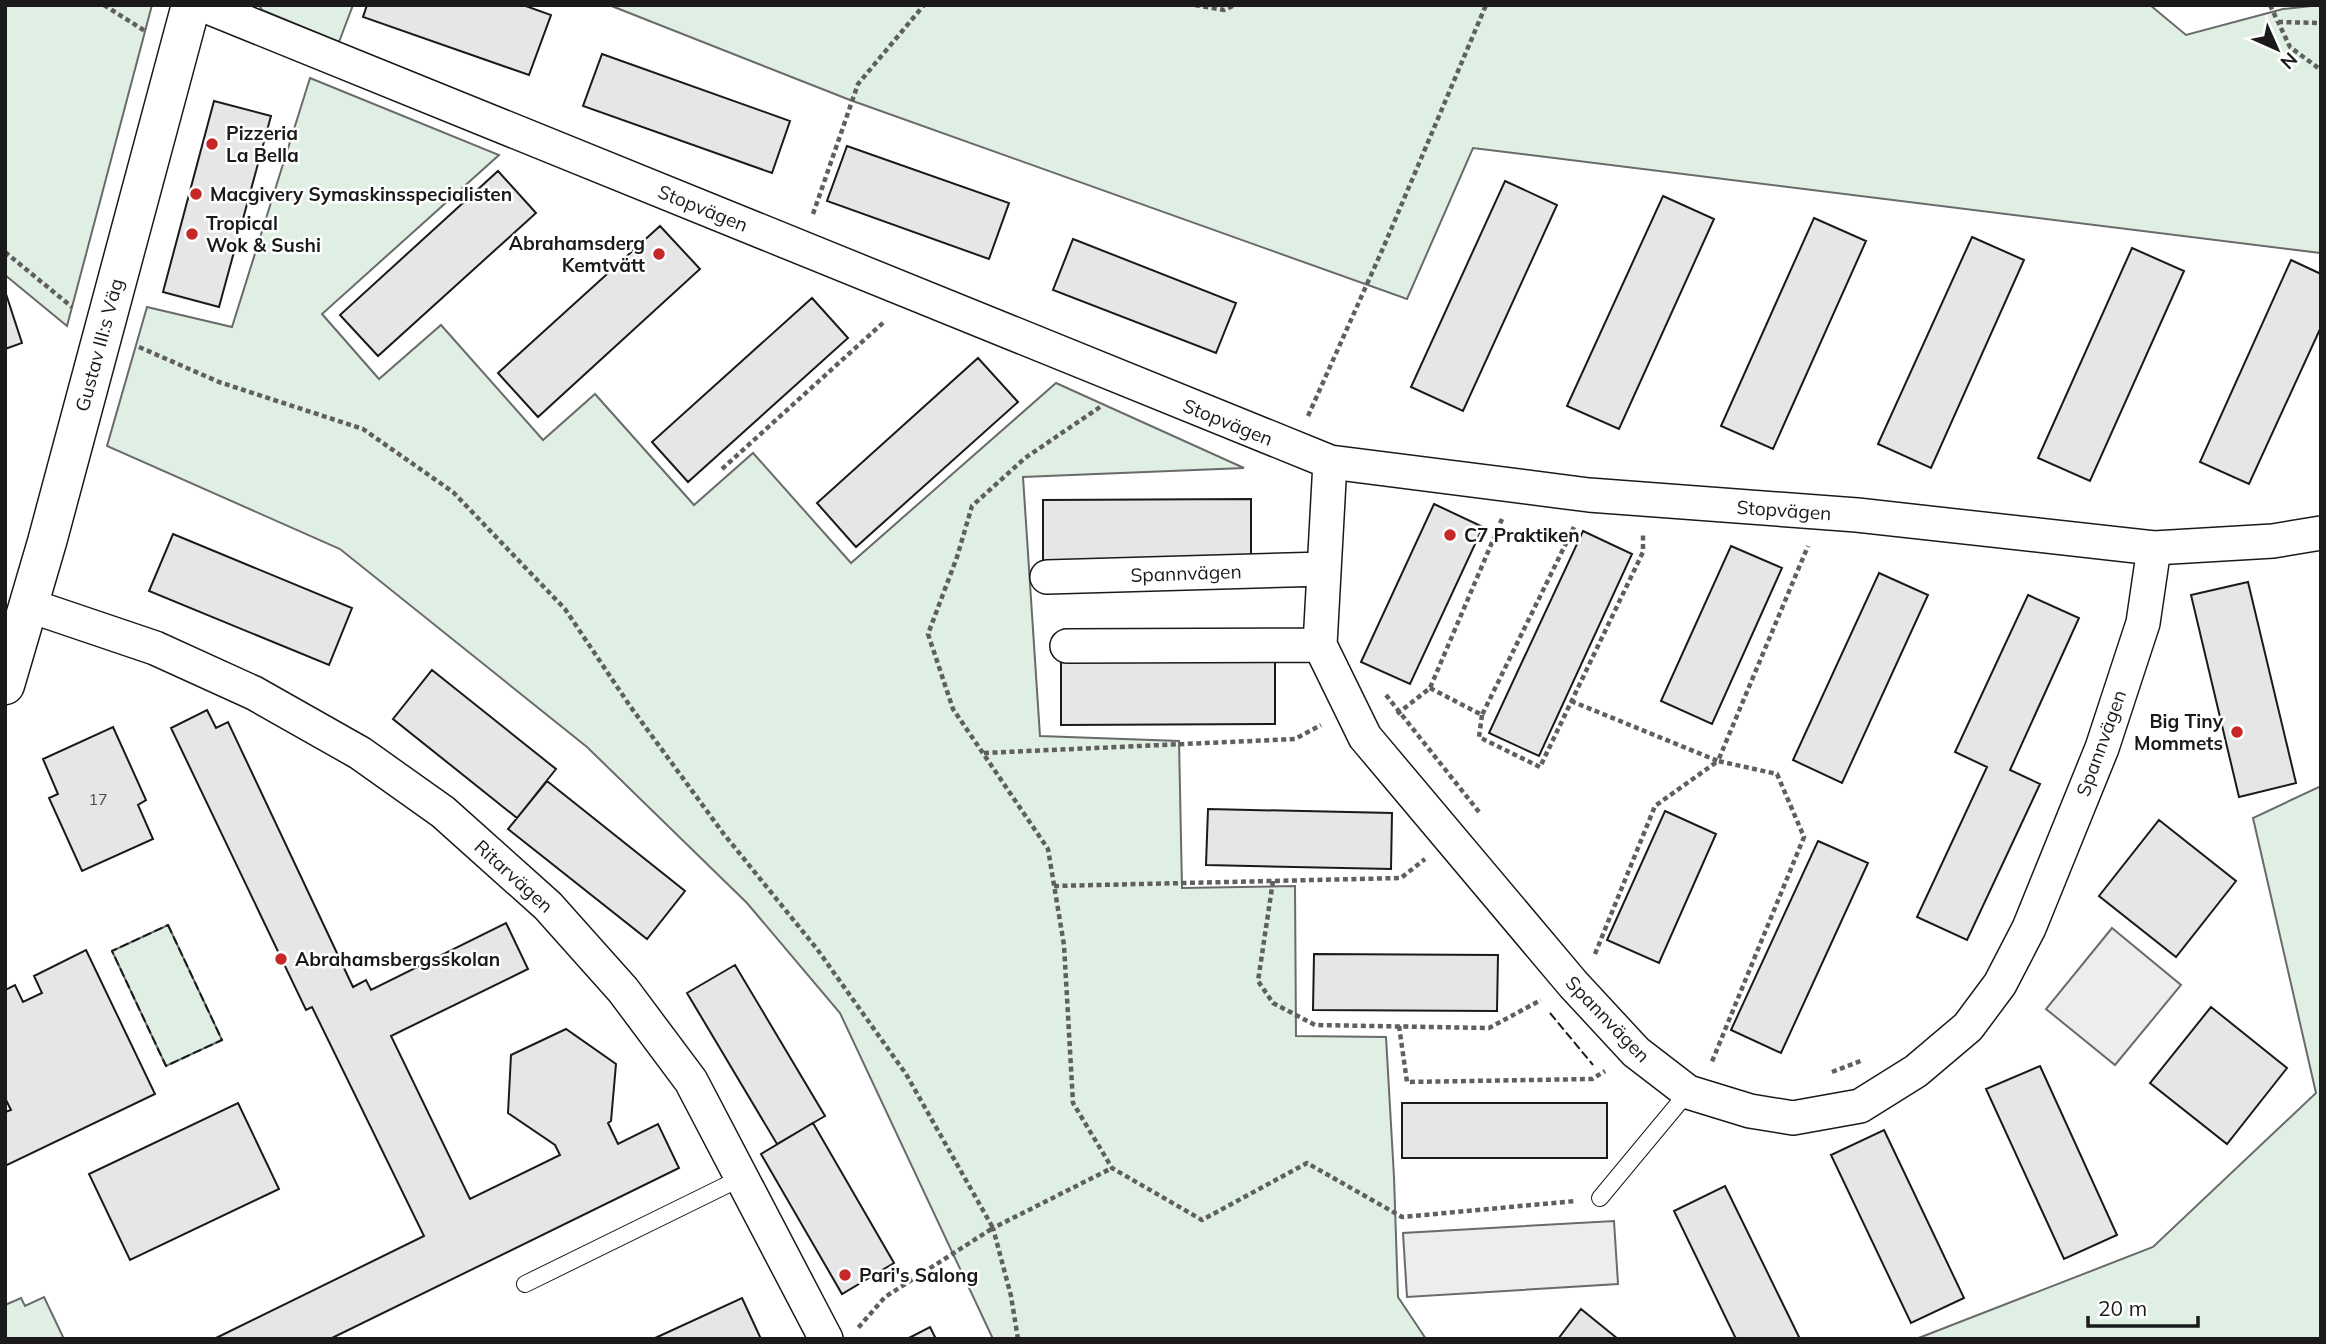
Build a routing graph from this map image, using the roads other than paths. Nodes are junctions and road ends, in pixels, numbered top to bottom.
1 (191, 5) edge
2 (203, 5) edge
3 (1330, 463) junction
4 (2321, 533) edge
5 (2154, 548) junction
6 (1324, 569) junction
7 (1048, 577) dead end
8 (28, 605) junction
9 (1320, 645) junction
10 (1067, 646) dead end
11 (5, 685) edge
12 (1693, 1094) junction
13 (743, 1177) junction
14 (1600, 1198) road end
15 (525, 1284) dead end
16 (826, 1339) edge

1 - 8 street, Gustav III:s Väg
2 - 3 street, Stopvägen
3 - 5 street, Stopvägen
3 - 6 street, Spannvägen
4 - 5 street, Stopvägen
5 - 12 street, Spannvägen
6 - 7 street, Spannvägen
6 - 9 street, Spannvägen
8 - 11 street, Gustav III:s Väg
8 - 13 street, Ritarvägen
9 - 10 street
9 - 12 street, Spannvägen
12 - 14 lane
13 - 15 lane
13 - 16 street, Ritarvägen

